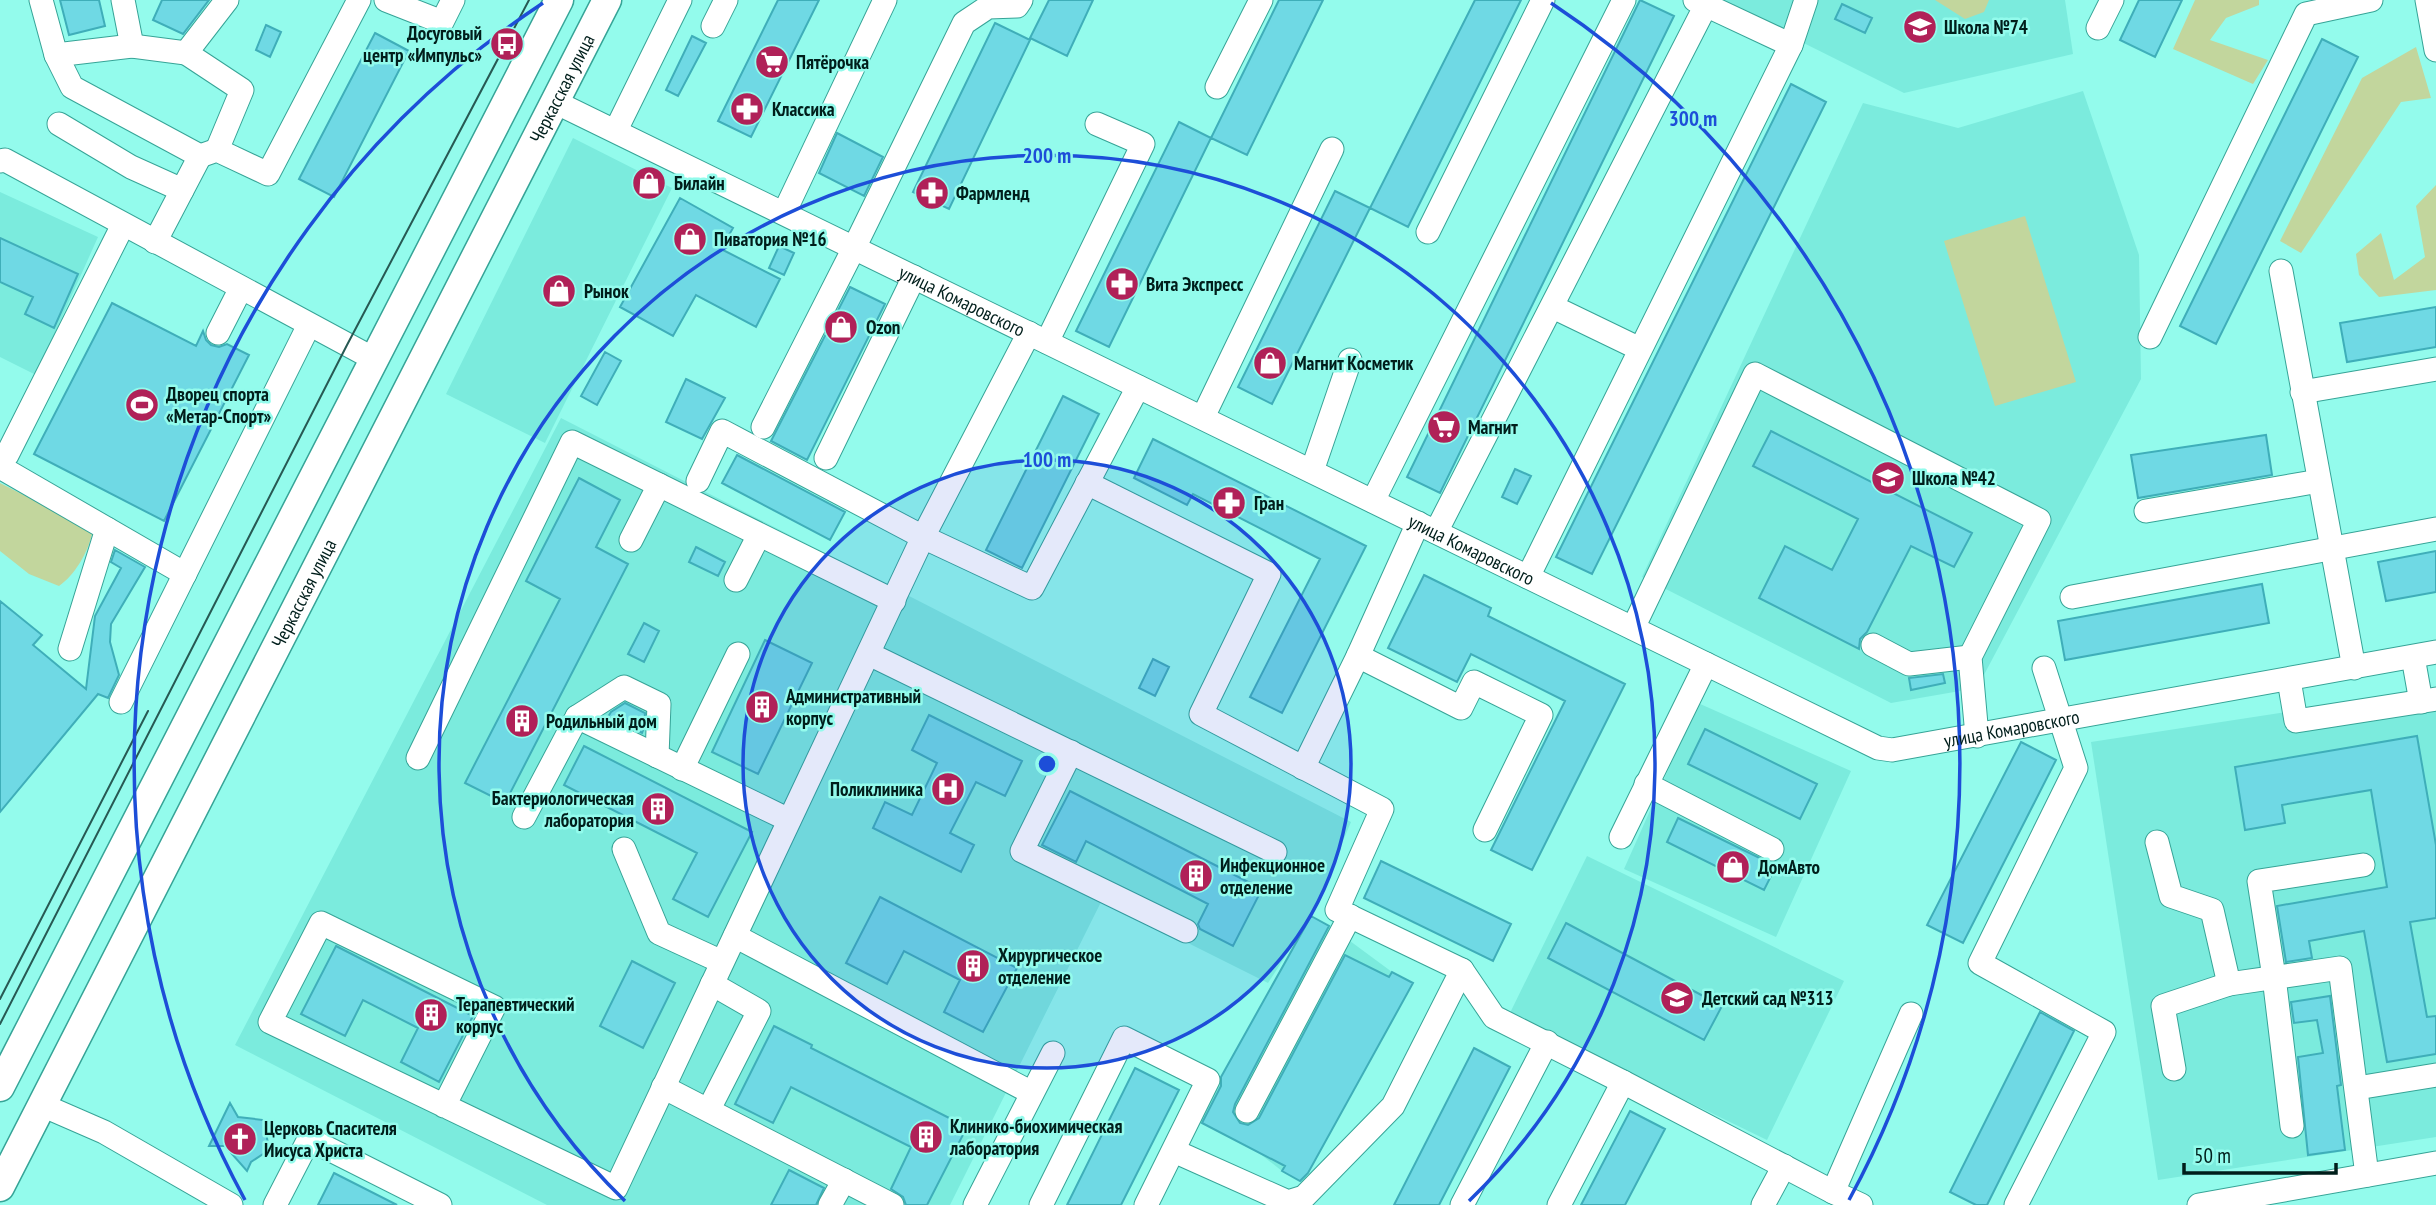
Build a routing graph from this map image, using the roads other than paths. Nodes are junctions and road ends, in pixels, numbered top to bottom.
1 (41, 0) edge
2 (123, 0) edge
3 (227, 0) edge
4 (359, 0) edge
5 (386, 0) edge
6 (453, 0) edge
7 (559, 0) edge
8 (607, 0) edge
9 (680, 0) edge
10 (726, 0) edge
11 (885, 0) edge
12 (1020, 0) edge
13 (1261, 0) edge
14 (1543, 0) edge
15 (1624, 0) edge
16 (1804, 0) edge
17 (2112, 0) edge
18 (2371, 0) edge
19 (2427, 0) edge
20 (1701, 3) edge
21 (713, 26) dead end
22 (2098, 28) dead end
23 (1791, 45) junction
24 (132, 46) junction
25 (2436, 50) edge
26 (186, 53) junction
27 (56, 55) junction
28 (516, 83) junction
29 (1217, 88) dead end
30 (555, 102) junction
31 (59, 124) dead end
32 (1097, 124) dead end
33 (615, 130) junction
34 (1332, 149) dead end
35 (208, 153) junction
36 (0, 161) edge
37 (182, 190) junction
38 (784, 213) junction
39 (123, 225) junction
40 (1428, 232) dead end
41 (155, 242) junction
42 (854, 248) junction
43 (2281, 271) dead end
44 (914, 277) junction
45 (241, 288) junction
46 (1553, 307) junction
47 (309, 325) junction
48 (218, 333) dead end
49 (2150, 337) dead end
50 (1038, 338) junction
51 (1640, 349) junction
52 (374, 359) junction
53 (1350, 360) dead end
54 (2436, 369) edge
55 (1138, 387) junction
56 (2302, 392) junction
57 (1203, 416) junction
58 (763, 427) dead end
59 (826, 458) dead end
60 (0, 465) edge
61 (1312, 471) junction
62 (698, 481) dead end
63 (2319, 481) junction
64 (1087, 483) junction
65 (659, 485) junction
66 (1373, 501) junction
67 (2146, 511) dead end
68 (1427, 528) junction
69 (107, 529) junction
70 (2436, 529) edge
71 (759, 535) junction
72 (923, 537) junction
73 (631, 540) dead end
74 (2332, 547) junction
75 (185, 574) junction
76 (1528, 577) junction
77 (736, 580) dead end
78 (2072, 597) dead end
79 (894, 601) junction
80 (1633, 628) junction
81 (1873, 645) dead end
82 (70, 649) dead end
83 (738, 653) dead end
84 (869, 654) junction
85 (2425, 654) edge
86 (1358, 656) junction
87 (1970, 657) junction
88 (1706, 664) junction
89 (2044, 668) dead end
90 (2354, 668) junction
91 (2289, 680) junction
92 (2428, 701) edge
93 (121, 702) dead end
94 (578, 717) junction
95 (2060, 721) junction
96 (1977, 736) junction
97 (1071, 752) junction
98 (657, 756) junction
99 (418, 758) dead end
100 (1303, 768) junction
101 (682, 769) junction
102 (1646, 784) junction
103 (524, 817) dead end
104 (789, 821) junction
105 (1485, 830) dead end
106 (1621, 837) dead end
107 (2157, 842) dead end
108 (624, 849) dead end
109 (1772, 849) dead end
110 (1275, 852) dead end
111 (2363, 865) dead end
112 (1350, 916) junction
113 (1186, 931) dead end
114 (735, 936) junction
115 (722, 962) junction
116 (1462, 970) junction
117 (2274, 977) junction
118 (712, 984) junction
119 (2229, 984) junction
120 (1911, 1014) dead end
121 (1547, 1042) junction
122 (1053, 1053) dead end
123 (2174, 1069) dead end
124 (2436, 1075) edge
125 (1623, 1082) junction
126 (0, 1087) edge
127 (663, 1087) junction
128 (2357, 1088) junction
129 (1032, 1093) junction
130 (42, 1105) junction
131 (444, 1105) junction
132 (709, 1109) junction
133 (1247, 1111) dead end
134 (2292, 1126) dead end
135 (1174, 1151) junction
136 (2436, 1163) edge
137 (1784, 1166) junction
138 (2367, 1175) junction
139 (844, 1180) junction
140 (0, 1187) edge
141 (1833, 1192) junction
142 (2267, 1199) edge
143 (231, 1205) edge
144 (275, 1205) edge
145 (440, 1205) edge
146 (831, 1205) edge
147 (892, 1205) edge
148 (975, 1205) edge
149 (1041, 1205) edge
150 (1146, 1205) edge
151 (1462, 1205) edge
152 (1559, 1205) edge
153 (1763, 1205) edge
154 (1861, 1205) edge
155 (2016, 1205) edge
156 (2199, 1205) edge

1 - 27 street
2 - 24 street
3 - 26 street
4 - 35 street
5 - 6 street
7 - 28 main road
8 - 30 main road, Черкасская улица
9 - 33 street
10 - 21 street
11 - 38 street
12 - 42 street
13 - 29 street
14 - 40 street
15 - 66 street
16 - 23 street
17 - 22 street
18 - 49 street
19 - 25 street
20 - 23 street
20 - 46 street
23 - 51 street
24 - 26 street
24 - 27 street
26 - 35 street
27 - 35 street
28 - 30 main road
28 - 52 main road
30 - 33 street, улица Комаровского
30 - 130 main road, Черкасская улица
31 - 37 street
32 - 50 street
33 - 38 street, улица Комаровского
34 - 57 street
35 - 37 street
36 - 39 street
37 - 41 street
38 - 42 street, улица Комаровского
39 - 41 street
39 - 60 street
41 - 45 street
42 - 44 street, улица Комаровского
42 - 58 street
43 - 56 street
44 - 50 street, улица Комаровского
44 - 59 street
45 - 47 street
45 - 48 street
46 - 51 street
46 - 68 street
47 - 52 street
47 - 75 street
50 - 55 street, улица Комаровского
50 - 72 street
51 - 76 street
52 - 126 main road
53 - 61 street
54 - 56 street
55 - 57 street, улица Комаровского
55 - 64 street
56 - 63 street
57 - 61 street, улица Комаровского
60 - 69 street
61 - 66 street, улица Комаровского
62 - 72 street
63 - 67 street
63 - 74 street
64 - 72 street
64 - 100 street
65 - 71 street
65 - 73 street
65 - 99 street
66 - 68 street, улица Комаровского
68 - 76 street, улица Комаровского
68 - 86 street
69 - 75 street
69 - 82 street
70 - 74 street
71 - 77 street
71 - 79 street
72 - 79 street
74 - 78 street
74 - 90 street
75 - 93 street
76 - 80 street, улица Комаровского
79 - 84 street
80 - 87 street
80 - 88 street, улица Комаровского
81 - 87 street
83 - 101 street
84 - 97 street
84 - 104 street
85 - 90 street, улица Комаровского
85 - 92 street
86 - 100 street
86 - 105 street
87 - 96 street
88 - 96 street, улица Комаровского
88 - 102 street
89 - 95 street
90 - 91 street, улица Комаровского
91 - 92 street
91 - 95 street, улица Комаровского
94 - 98 street
94 - 98 street
94 - 103 street
95 - 96 street, улица Комаровского
95 - 155 street
97 - 110 street
97 - 113 street
98 - 101 street
100 - 112 street
101 - 104 street
102 - 106 street
102 - 109 street
104 - 114 street
107 - 119 street
108 - 115 street
111 - 117 street
112 - 116 street
112 - 133 street
114 - 115 street
114 - 129 street
115 - 118 street
116 - 121 street
116 - 135 street
117 - 119 street
117 - 128 street
117 - 134 street
118 - 127 street
118 - 132 street
119 - 123 street
120 - 141 street
121 - 125 street
121 - 151 street
122 - 129 street
124 - 128 street
125 - 137 street
125 - 152 street
127 - 131 street
127 - 132 street
128 - 138 street
129 - 148 street
130 - 140 main road, Черкасская улица
130 - 143 street
131 - 131 street
132 - 139 street
135 - 149 street
135 - 150 street
136 - 138 street
137 - 141 street
137 - 153 street
138 - 142 street
139 - 146 street
139 - 147 street
141 - 154 street
142 - 156 street
144 - 145 street

